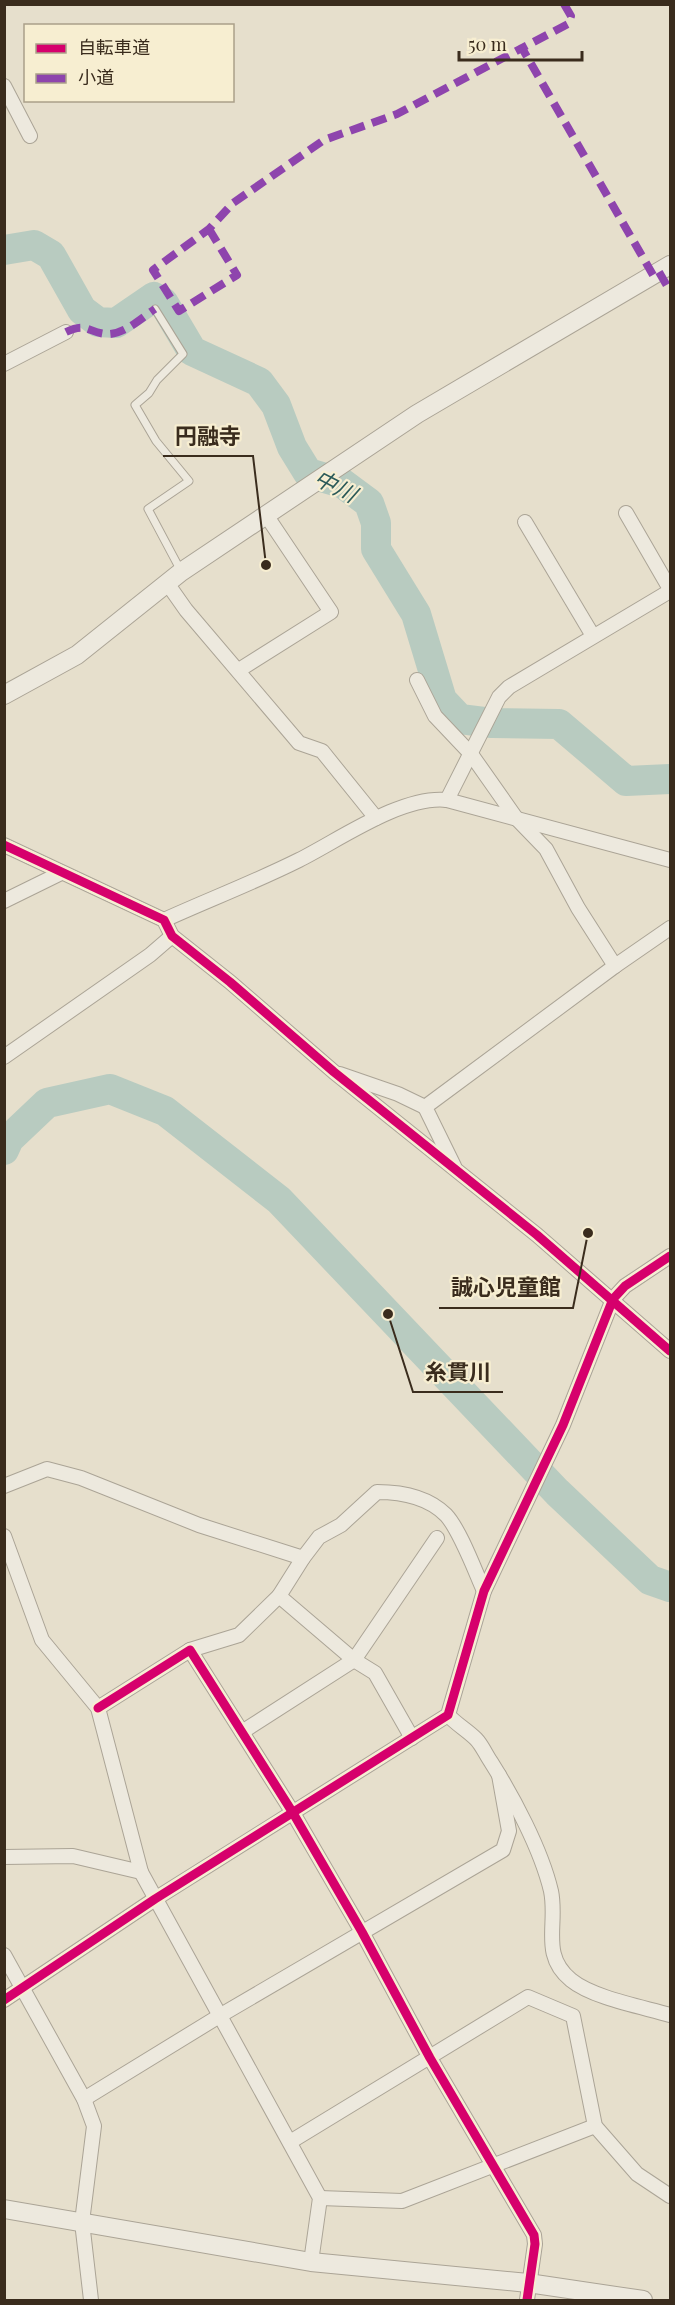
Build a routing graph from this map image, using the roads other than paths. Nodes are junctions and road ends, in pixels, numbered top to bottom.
1 (4, 86) edge
2 (30, 136) dead end
3 (670, 265) edge
4 (155, 309) dead end
5 (66, 332) dead end
6 (4, 364) edge
7 (626, 513) dead end
8 (266, 515) junction
9 (525, 522) dead end
10 (174, 577) junction
11 (670, 590) edge
12 (593, 636) junction
13 (239, 670) junction
14 (417, 680) dead end
15 (4, 695) edge
16 (471, 753) junction
17 (447, 800) junction
18 (376, 818) junction
19 (516, 818) junction
20 (4, 845) edge
21 (670, 860) edge
22 (61, 873) junction
23 (4, 901) edge
24 (164, 920) junction
25 (670, 928) edge
26 (172, 936) junction
27 (615, 966) junction
28 (4, 1057) edge
29 (334, 1072) junction
30 (425, 1107) junction
31 (456, 1170) junction
32 (670, 1256) edge
33 (613, 1299) junction
34 (670, 1351) edge
35 (4, 1486) edge
36 (4, 1536) edge
37 (437, 1538) dead end
38 (303, 1558) junction
39 (484, 1591) junction
40 (279, 1596) junction
41 (190, 1650) junction
42 (354, 1660) junction
43 (98, 1708) junction
44 (448, 1715) junction
45 (242, 1732) junction
46 (412, 1738) junction
47 (499, 1775) junction
48 (293, 1813) junction
49 (4, 1857) edge
50 (141, 1872) junction
51 (155, 1899) junction
52 (362, 1932) junction
53 (4, 1955) edge
54 (22, 1989) junction
55 (4, 2000) edge
56 (221, 2015) junction
57 (670, 2015) edge
58 (430, 2058) junction
59 (84, 2099) junction
60 (595, 2126) junction
61 (290, 2142) junction
62 (493, 2164) junction
63 (670, 2196) edge
64 (320, 2198) junction
65 (4, 2210) edge
66 (82, 2222) junction
67 (311, 2262) junction
68 (527, 2292) edge
69 (91, 2301) edge
70 (643, 2301) edge

1 - 2 street
3 - 8 street
4 - 10 lane
5 - 6 street
7 - 11 street
8 - 10 street
8 - 13 street
9 - 12 street
10 - 13 street
10 - 15 street
11 - 12 street
12 - 16 street
13 - 18 street
14 - 16 street
16 - 17 street
16 - 19 street
17 - 18 street
17 - 19 street
18 - 24 street
19 - 21 street
19 - 27 street
20 - 22 street
22 - 23 street
22 - 24 street
24 - 26 street
25 - 27 street
26 - 28 street
26 - 29 street
27 - 30 street
29 - 30 street
29 - 31 street
30 - 31 street
31 - 33 street
32 - 33 street
33 - 34 street
33 - 39 street
35 - 38 street
36 - 43 street
37 - 42 street
38 - 39 street
38 - 40 street
39 - 44 street
40 - 41 street
40 - 42 street
41 - 43 street
41 - 45 street
42 - 45 street
42 - 46 street
43 - 50 street
44 - 46 street
44 - 47 street
45 - 48 street
46 - 48 street
47 - 52 street
47 - 57 street
48 - 51 street
48 - 52 street
49 - 50 street
50 - 51 street
51 - 54 street
51 - 56 street
52 - 56 street
52 - 58 street
53 - 54 street
54 - 55 street
54 - 59 street
56 - 59 street
56 - 61 street
58 - 60 street
58 - 61 street
58 - 62 street
59 - 66 street
60 - 62 street
60 - 63 street
61 - 64 street
62 - 64 street
62 - 68 street
64 - 67 street
65 - 66 street
66 - 67 street
66 - 69 street
67 - 68 street
68 - 70 street

